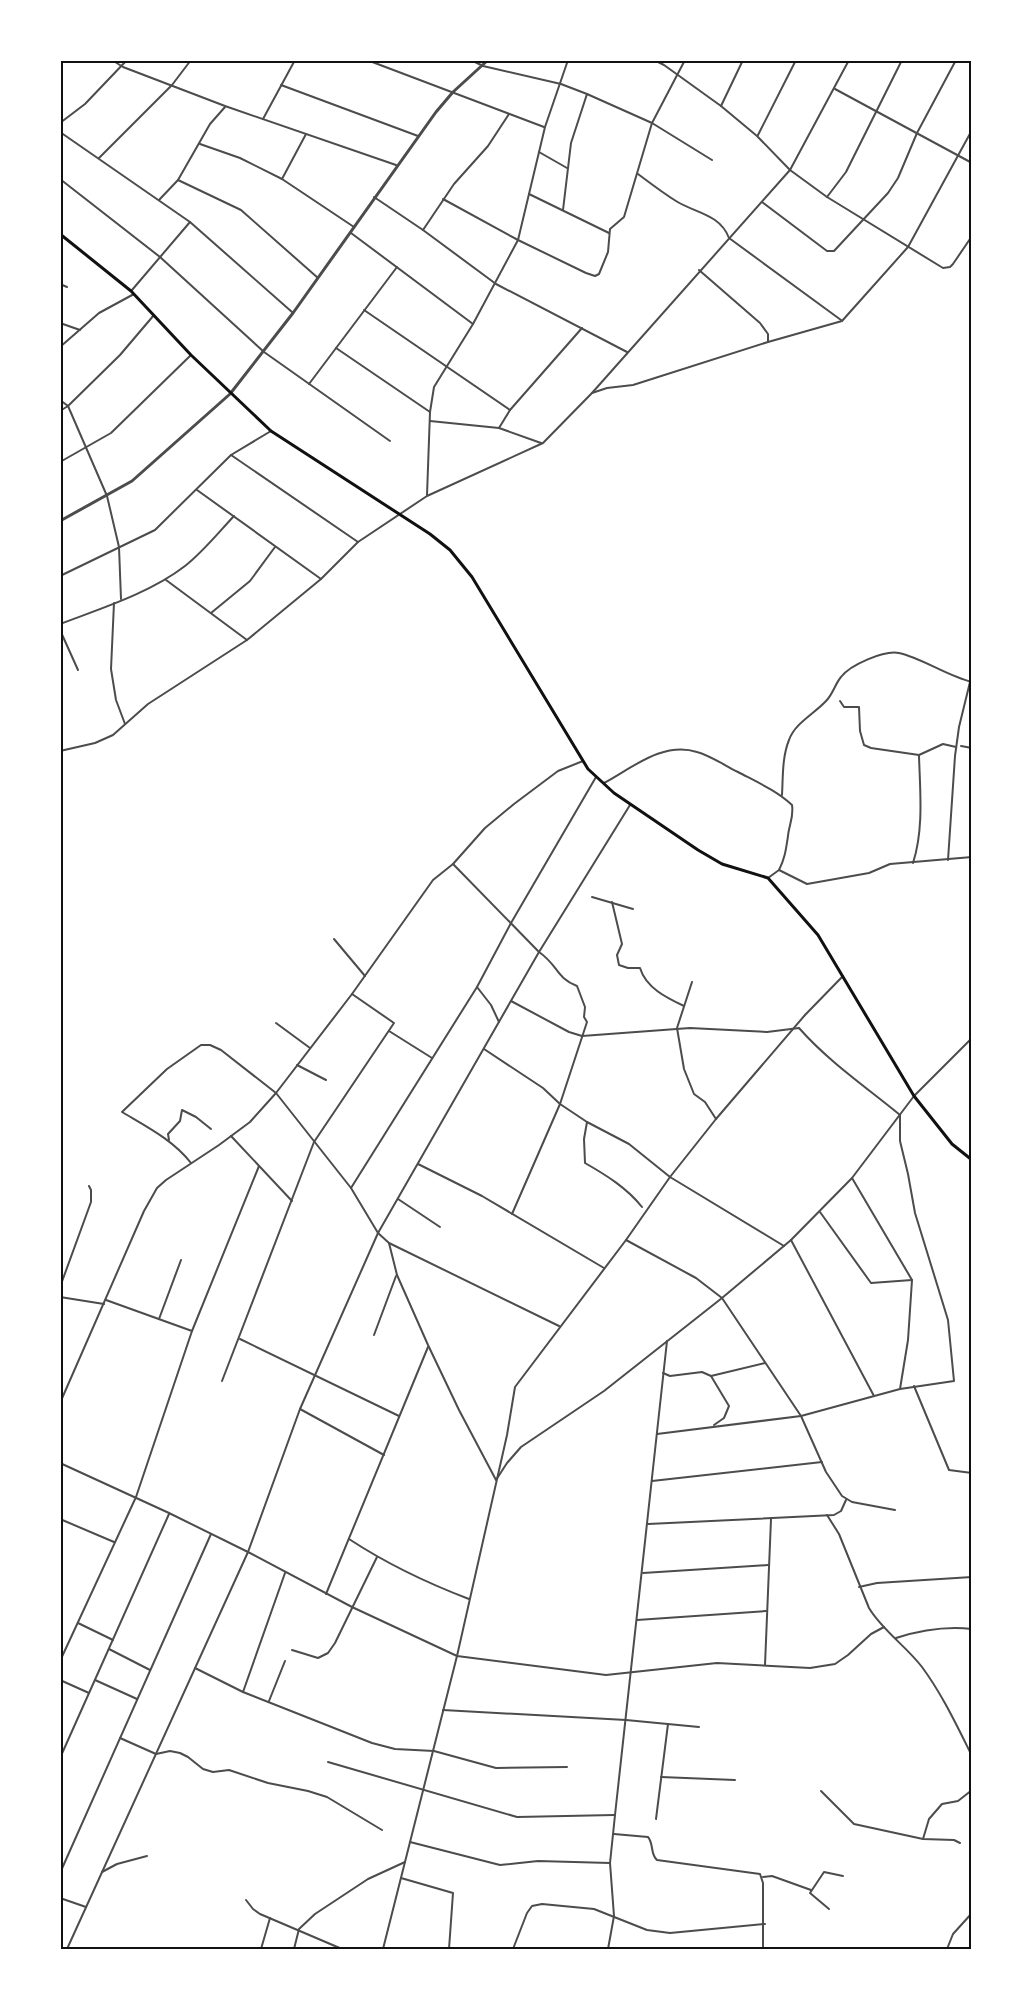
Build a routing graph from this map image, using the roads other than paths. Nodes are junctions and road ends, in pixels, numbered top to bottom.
1 (112, 60) edge
2 (127, 60) edge
3 (191, 60) edge
4 (294, 60) edge
5 (367, 60) edge
6 (387, 60) edge
7 (471, 60) edge
8 (489, 60) edge
9 (568, 60) edge
10 (654, 60) edge
11 (685, 60) edge
12 (743, 60) edge
13 (796, 60) edge
14 (849, 60) edge
15 (902, 60) edge
16 (956, 60) edge
17 (384, 66) junction
18 (483, 66) junction
19 (123, 67) junction
20 (677, 75) junction
21 (561, 84) junction
22 (172, 85) junction
23 (281, 85) junction
24 (834, 89) junction
25 (453, 92) junction
26 (587, 94) junction
27 (225, 106) junction
28 (721, 106) junction
29 (876, 112) junction
30 (509, 113) junction
31 (263, 119) junction
32 (60, 123) edge
33 (652, 123) junction
34 (545, 127) junction
35 (972, 130) edge
36 (60, 132) edge
37 (917, 133) junction
38 (306, 134) junction
39 (418, 136) junction
40 (757, 136) junction
41 (200, 144) junction
42 (539, 152) junction
43 (959, 156) junction
44 (99, 158) junction
45 (712, 160) dead end
46 (972, 163) edge
47 (396, 165) junction
48 (567, 168) junction
49 (790, 170) junction
50 (638, 174) junction
51 (60, 179) edge
52 (282, 179) junction
53 (178, 180) junction
54 (529, 194) junction
55 (827, 196) junction
56 (374, 198) junction
57 (444, 199) junction
58 (159, 200) junction
59 (762, 202) junction
60 (563, 210) junction
61 (864, 219) junction
62 (190, 222) junction
63 (354, 228) junction
64 (423, 230) junction
65 (351, 232) junction
66 (609, 233) junction
67 (60, 234) edge
68 (972, 236) edge
69 (729, 238) junction
70 (518, 240) junction
71 (908, 247) junction
72 (160, 257) junction
73 (397, 267) junction
74 (699, 270) junction
75 (318, 278) junction
76 (60, 284) edge
77 (496, 284) junction
78 (67, 287) dead end
79 (133, 293) junction
80 (364, 310) junction
81 (294, 313) junction
82 (154, 315) junction
83 (842, 321) junction
84 (60, 323) edge
85 (474, 324) junction
86 (582, 327) junction
87 (80, 330) junction
88 (768, 342) junction
89 (60, 347) edge
90 (336, 348) junction
91 (264, 352) junction
92 (627, 352) junction
93 (191, 355) junction
94 (446, 366) junction
95 (309, 384) junction
96 (592, 393) junction
97 (230, 394) junction
98 (60, 400) edge
99 (68, 406) junction
100 (510, 410) junction
101 (60, 411) edge
102 (430, 412) junction
103 (430, 421) junction
104 (499, 428) junction
105 (271, 431) junction
106 (390, 441) dead end
107 (543, 443) junction
108 (85, 448) junction
109 (231, 455) junction
110 (60, 462) edge
111 (197, 490) junction
112 (106, 496) junction
113 (427, 496) junction
114 (399, 514) junction
115 (234, 516) junction
116 (60, 521) edge
117 (358, 542) junction
118 (119, 547) junction
119 (276, 547) junction
120 (60, 576) edge
121 (321, 579) junction
122 (166, 580) junction
123 (121, 599) junction
124 (114, 602) junction
125 (211, 613) junction
126 (60, 624) edge
127 (60, 630) edge
128 (247, 640) junction
129 (78, 670) dead end
130 (971, 682) edge
131 (840, 701) dead end
132 (124, 724) junction
133 (956, 747) junction
134 (961, 747) dead end
135 (972, 748) edge
136 (60, 751) edge
137 (919, 755) junction
138 (583, 761) junction
139 (596, 777) junction
140 (603, 784) junction
141 (782, 795) junction
142 (630, 805) junction
143 (972, 857) edge
144 (948, 860) junction
145 (913, 863) junction
146 (453, 864) junction
147 (779, 870) junction
148 (768, 878) junction
149 (592, 897) dead end
150 (612, 902) junction
151 (633, 909) dead end
152 (511, 923) junction
153 (334, 939) dead end
154 (539, 952) junction
155 (365, 976) junction
156 (843, 976) junction
157 (692, 982) dead end
158 (477, 987) junction
159 (352, 994) junction
160 (511, 1001) junction
161 (684, 1006) junction
162 (499, 1022) junction
163 (276, 1023) dead end
164 (677, 1028) junction
165 (794, 1028) junction
166 (389, 1031) junction
167 (584, 1036) junction
168 (972, 1038) edge
169 (310, 1048) junction
170 (484, 1049) junction
171 (432, 1058) junction
172 (297, 1065) junction
173 (326, 1080) dead end
174 (276, 1093) junction
175 (914, 1096) junction
176 (560, 1104) junction
177 (900, 1115) junction
178 (716, 1119) junction
179 (588, 1122) junction
180 (211, 1129) dead end
181 (231, 1136) junction
182 (169, 1140) junction
183 (314, 1142) junction
184 (972, 1160) edge
185 (191, 1163) junction
186 (418, 1164) junction
187 (259, 1166) junction
188 (670, 1177) junction
189 (852, 1178) junction
190 (88, 1186) dead end
191 (351, 1188) junction
192 (398, 1199) junction
193 (292, 1201) junction
194 (642, 1207) dead end
195 (820, 1212) junction
196 (512, 1214) junction
197 (440, 1227) dead end
198 (378, 1233) junction
199 (626, 1240) junction
200 (791, 1240) junction
201 (389, 1243) junction
202 (784, 1246) junction
203 (181, 1260) dead end
204 (604, 1268) junction
205 (397, 1275) junction
206 (912, 1280) junction
207 (60, 1287) edge
208 (60, 1298) edge
209 (722, 1298) junction
210 (106, 1300) junction
211 (104, 1304) junction
212 (159, 1319) junction
213 (559, 1326) junction
214 (192, 1331) junction
215 (374, 1335) dead end
216 (239, 1339) junction
217 (667, 1341) junction
218 (428, 1345) junction
219 (765, 1363) junction
220 (663, 1373) junction
221 (314, 1376) junction
222 (711, 1376) junction
223 (222, 1381) dead end
224 (914, 1386) junction
225 (900, 1389) junction
226 (874, 1396) junction
227 (60, 1404) edge
228 (300, 1409) junction
229 (399, 1416) junction
230 (801, 1416) junction
231 (712, 1427) junction
232 (657, 1434) junction
233 (384, 1455) junction
234 (822, 1462) junction
235 (60, 1463) edge
236 (972, 1473) edge
237 (496, 1480) junction
238 (652, 1481) junction
239 (136, 1497) junction
240 (846, 1500) junction
241 (895, 1510) dead end
242 (169, 1513) junction
243 (827, 1515) junction
244 (60, 1519) edge
245 (771, 1519) junction
246 (648, 1524) junction
247 (211, 1534) junction
248 (349, 1539) junction
249 (114, 1542) junction
250 (248, 1552) junction
251 (377, 1557) junction
252 (769, 1565) junction
253 (285, 1573) junction
254 (642, 1573) junction
255 (972, 1577) edge
256 (859, 1587) junction
257 (327, 1594) junction
258 (469, 1599) junction
259 (352, 1607) junction
260 (767, 1611) junction
261 (638, 1620) junction
262 (78, 1623) junction
263 (884, 1627) junction
264 (972, 1629) edge
265 (896, 1638) junction
266 (113, 1640) junction
267 (109, 1649) junction
268 (292, 1650) dead end
269 (457, 1656) junction
270 (60, 1660) edge
271 (285, 1661) dead end
272 (765, 1665) junction
273 (195, 1668) junction
274 (150, 1670) junction
275 (632, 1673) junction
276 (60, 1680) edge
277 (94, 1680) junction
278 (243, 1692) junction
279 (89, 1694) junction
280 (137, 1699) junction
281 (269, 1701) junction
282 (443, 1710) junction
283 (626, 1720) junction
284 (668, 1724) junction
285 (699, 1727) dead end
286 (120, 1738) junction
287 (434, 1751) junction
288 (156, 1754) junction
289 (972, 1756) edge
290 (60, 1758) edge
291 (328, 1762) dead end
292 (567, 1767) dead end
293 (661, 1777) junction
294 (735, 1780) dead end
295 (423, 1788) junction
296 (972, 1790) edge
297 (821, 1791) dead end
298 (615, 1815) junction
299 (656, 1819) dead end
300 (382, 1830) dead end
301 (614, 1834) junction
302 (923, 1839) junction
303 (410, 1842) junction
304 (960, 1844) dead end
305 (147, 1856) dead end
306 (405, 1862) junction
307 (610, 1863) junction
308 (102, 1872) junction
309 (60, 1873) edge
310 (843, 1876) dead end
311 (763, 1877) junction
312 (401, 1878) junction
313 (812, 1890) junction
314 (60, 1898) edge
315 (246, 1900) dead end
316 (86, 1907) junction
317 (829, 1909) dead end
318 (972, 1913) edge
319 (615, 1916) junction
320 (270, 1918) junction
321 (765, 1924) junction
322 (299, 1929) junction
323 (66, 1949) edge
324 (261, 1949) edge
325 (294, 1949) edge
326 (342, 1949) edge
327 (383, 1949) edge
328 (449, 1949) edge
329 (513, 1949) edge
330 (608, 1949) edge
331 (763, 1949) edge
332 (947, 1949) edge

1 - 19 street
2 - 19 street
3 - 22 street
4 - 23 street
5 - 17 street
6 - 17 street
7 - 18 street
8 - 18 street
9 - 21 street
10 - 20 street
11 - 20 street
12 - 28 street
13 - 40 street
14 - 24 street
15 - 29 street
16 - 37 street
17 - 25 street
18 - 21 street
18 - 25 street
19 - 22 street
19 - 32 street
20 - 28 street
20 - 33 street
21 - 26 street
21 - 34 street
22 - 27 street
22 - 44 street
23 - 31 street
23 - 39 street
24 - 29 street
24 - 49 street
25 - 30 street
25 - 39 street
26 - 33 street
26 - 48 street
27 - 31 street
27 - 41 street
28 - 40 street
29 - 37 street
29 - 55 street
30 - 34 street
30 - 57 street
31 - 38 street
33 - 45 street
33 - 50 street
34 - 42 street
35 - 43 street
36 - 44 street
37 - 43 street
37 - 61 street
38 - 47 street
38 - 52 street
39 - 47 street
40 - 49 street
41 - 52 street
41 - 53 street
42 - 48 street
42 - 54 street
43 - 46 street
43 - 71 street
44 - 58 street
47 - 56 street
48 - 60 street
49 - 55 street
49 - 59 street
50 - 66 street
50 - 69 street
51 - 72 street
52 - 63 street
53 - 58 street
53 - 75 street
54 - 60 street
54 - 70 street
55 - 61 street
56 - 63 street
56 - 64 street
57 - 64 street
57 - 70 street
58 - 62 street
59 - 61 street
59 - 69 street
60 - 66 street
61 - 71 street
62 - 72 street
62 - 81 street
63 - 65 street
64 - 77 street
65 - 73 street
65 - 75 street
66 - 70 street
67 - 79 main road
68 - 71 street
69 - 74 street
69 - 83 street
70 - 77 street
71 - 83 street
72 - 79 street
72 - 91 street
73 - 80 street
73 - 85 street
74 - 88 street
74 - 92 street
75 - 81 street
76 - 78 street
77 - 85 street
77 - 86 street
79 - 82 main road
79 - 87 street
80 - 90 street
80 - 94 street
81 - 91 street
82 - 93 main road
82 - 99 street
83 - 88 street
84 - 87 street
85 - 94 street
86 - 92 street
86 - 100 street
87 - 89 street
88 - 96 street
90 - 95 street
90 - 102 street
91 - 95 street
91 - 97 street
92 - 96 street
93 - 97 main road
93 - 108 street
94 - 100 street
94 - 102 street
95 - 106 street
96 - 107 street
97 - 105 main road
97 - 112 street
98 - 99 street
99 - 101 street
99 - 108 street
100 - 104 street
102 - 103 street
103 - 104 street
103 - 113 street
104 - 107 street
105 - 109 street
105 - 114 main road
107 - 113 street
108 - 110 street
108 - 112 street
109 - 111 street
109 - 117 street
111 - 115 street
111 - 118 street
112 - 116 street
112 - 118 street
113 - 114 street
114 - 117 street
114 - 138 main road
115 - 119 street
115 - 122 street
117 - 121 street
118 - 120 street
118 - 123 street
119 - 121 street
119 - 125 street
121 - 128 street
122 - 123 street
122 - 125 street
123 - 124 street
124 - 126 street
124 - 132 street
125 - 128 street
127 - 129 street
128 - 132 street
130 - 133 street
130 - 141 street
131 - 137 street
132 - 136 street
133 - 137 street
133 - 144 street
134 - 135 street
137 - 145 street
138 - 139 main road
138 - 146 street
139 - 140 main road
139 - 152 street
140 - 141 street
140 - 142 main road
141 - 147 street
142 - 148 main road
142 - 154 street
143 - 144 street
144 - 145 street
145 - 147 street
146 - 152 street
146 - 155 street
147 - 148 street
148 - 156 main road
149 - 150 street
150 - 151 street
150 - 161 street
152 - 154 street
152 - 158 street
153 - 155 street
154 - 160 street
154 - 167 street
155 - 159 street
156 - 165 street
156 - 175 main road
157 - 161 street
158 - 162 street
158 - 171 street
159 - 166 street
159 - 169 street
160 - 162 street
160 - 167 street
161 - 164 street
162 - 170 street
163 - 169 street
164 - 165 street
164 - 167 street
164 - 178 street
165 - 177 street
165 - 178 street
166 - 171 street
166 - 183 street
167 - 176 street
168 - 175 street
169 - 172 street
170 - 176 street
170 - 186 street
171 - 191 street
172 - 173 street
172 - 174 street
174 - 181 street
174 - 182 street
174 - 183 street
175 - 177 street
175 - 184 main road
176 - 179 street
176 - 196 street
177 - 189 street
177 - 224 street
178 - 188 street
179 - 188 street
179 - 194 street
180 - 182 street
181 - 185 street
181 - 187 street
182 - 185 street
183 - 191 street
183 - 193 street
185 - 210 street
186 - 192 street
186 - 196 street
187 - 193 street
187 - 214 street
188 - 199 street
188 - 202 street
189 - 195 street
189 - 206 street
190 - 207 street
191 - 198 street
192 - 197 street
192 - 198 street
193 - 216 street
195 - 200 street
195 - 206 street
196 - 204 street
198 - 201 street
198 - 221 street
199 - 204 street
199 - 209 street
200 - 202 street
200 - 226 street
201 - 205 street
201 - 213 street
202 - 209 street
203 - 212 street
204 - 213 street
205 - 215 street
205 - 218 street
206 - 225 street
208 - 211 street
209 - 217 street
209 - 219 street
210 - 211 street
210 - 212 street
211 - 227 street
212 - 214 street
213 - 237 street
214 - 239 street
216 - 221 street
216 - 223 street
217 - 220 street
217 - 237 street
218 - 229 street
218 - 237 street
219 - 222 street
219 - 230 street
220 - 222 street
220 - 232 street
221 - 228 street
221 - 229 street
222 - 231 street
224 - 225 street
224 - 236 street
225 - 226 street
226 - 230 street
228 - 233 street
228 - 250 street
229 - 233 street
230 - 231 street
230 - 234 street
231 - 232 street
232 - 238 street
233 - 248 street
234 - 238 street
234 - 240 street
235 - 239 street
237 - 258 street
238 - 246 street
239 - 242 street
239 - 249 street
240 - 241 street
240 - 243 street
242 - 247 street
242 - 266 street
243 - 245 street
243 - 256 street
244 - 249 street
245 - 246 street
245 - 252 street
246 - 254 street
247 - 250 street
247 - 274 street
248 - 251 street
248 - 257 street
249 - 262 street
250 - 253 street
250 - 273 street
251 - 258 street
251 - 259 street
252 - 254 street
252 - 260 street
253 - 257 street
253 - 278 street
254 - 261 street
255 - 256 street
256 - 263 street
257 - 259 street
258 - 269 street
259 - 268 street
259 - 269 street
260 - 261 street
260 - 272 street
261 - 275 street
262 - 266 street
262 - 270 street
263 - 265 street
263 - 272 street
264 - 265 street
265 - 289 street
266 - 267 street
267 - 274 street
267 - 277 street
269 - 275 street
269 - 282 street
271 - 281 street
272 - 275 street
273 - 278 street
273 - 288 street
274 - 280 street
275 - 283 street
276 - 279 street
277 - 279 street
277 - 280 street
278 - 281 street
279 - 290 street
280 - 286 street
281 - 287 street
282 - 283 street
282 - 287 street
283 - 284 street
283 - 298 street
284 - 285 street
284 - 293 street
286 - 288 street
286 - 309 street
287 - 292 street
287 - 295 street
288 - 300 street
288 - 308 street
291 - 295 street
293 - 294 street
293 - 299 street
295 - 298 street
295 - 303 street
296 - 302 street
297 - 302 street
298 - 301 street
301 - 307 street
301 - 311 street
302 - 304 street
303 - 306 street
303 - 307 street
305 - 308 street
306 - 312 street
306 - 322 street
307 - 319 street
308 - 316 street
310 - 313 street
311 - 313 street
311 - 321 street
312 - 327 street
312 - 328 street
313 - 317 street
314 - 316 street
315 - 320 street
316 - 323 street
318 - 332 street
319 - 321 street
319 - 329 street
319 - 330 street
320 - 322 street
320 - 324 street
321 - 331 street
322 - 325 street
322 - 326 street

